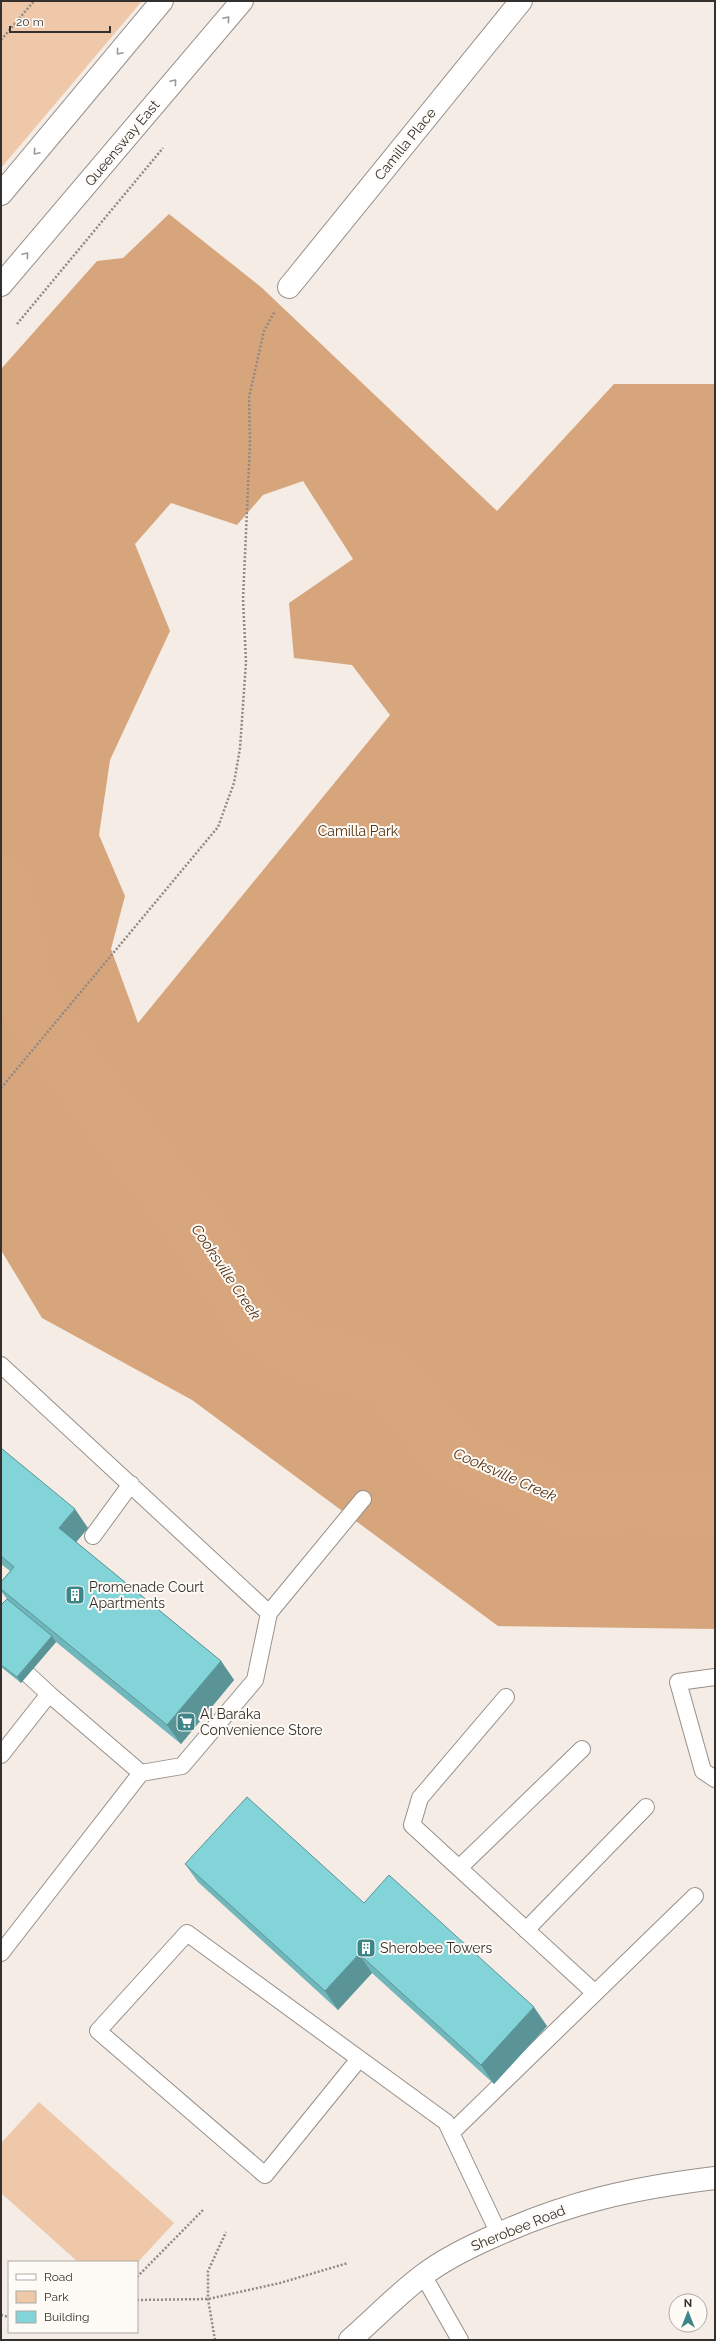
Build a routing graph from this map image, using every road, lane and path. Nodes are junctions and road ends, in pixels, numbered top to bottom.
1 (34, 1) edge
2 (162, 1) edge
3 (242, 1) edge
4 (521, 1) edge
5 (1, 40) edge
6 (163, 148) dead end
7 (1, 194) edge
8 (1, 285) edge
9 (289, 287) joint
10 (17, 324) dead end
11 (1, 1088) edge
12 (1, 1365) edge
13 (131, 1484) junction
14 (363, 1499) dead end
15 (93, 1536) dead end
16 (268, 1613) junction
17 (23, 1670) edge
18 (715, 1678) edge
19 (49, 1694) junction
20 (506, 1697) dead end
21 (582, 1749) dead end
22 (1, 1755) edge
23 (141, 1774) junction
24 (715, 1779) edge
25 (646, 1807) dead end
26 (459, 1868) junction
27 (696, 1896) dead end
28 (526, 1930) junction
29 (1, 1953) edge
30 (595, 1993) junction
31 (359, 2059) junction
32 (451, 2133) junction
33 (715, 2178) edge
34 (203, 2210) dead end
35 (226, 2232) dead end
36 (499, 2234) junction
37 (348, 2263) dead end
38 (423, 2275) junction
39 (138, 2276) edge
40 (208, 2299) junction
41 (138, 2300) edge
42 (215, 2340) edge
43 (350, 2340) edge
44 (460, 2340) edge

1 - 5 path
2 -> 7 street
8 -> 3 street, Queensway East
4 - 9 street, Camilla Place
6 - 10 path
9 - 11 path
12 - 13 lane
13 - 15 lane
13 - 16 lane
14 - 16 lane
16 - 23 lane
17 - 19 lane
18 - 24 lane
19 - 22 lane
19 - 23 lane
20 - 26 lane
21 - 26 lane
23 - 29 lane
25 - 28 lane
26 - 28 lane
27 - 30 lane
28 - 30 lane
30 - 32 lane
31 - 31 lane
31 - 32 lane
32 - 36 lane
33 - 36 street, Sherobee Road
34 - 39 path
35 - 40 path
36 - 38 street, Sherobee Road
37 - 40 path
38 - 43 street, Sherobee Road
38 - 44 lane
40 - 41 path
40 - 42 path

